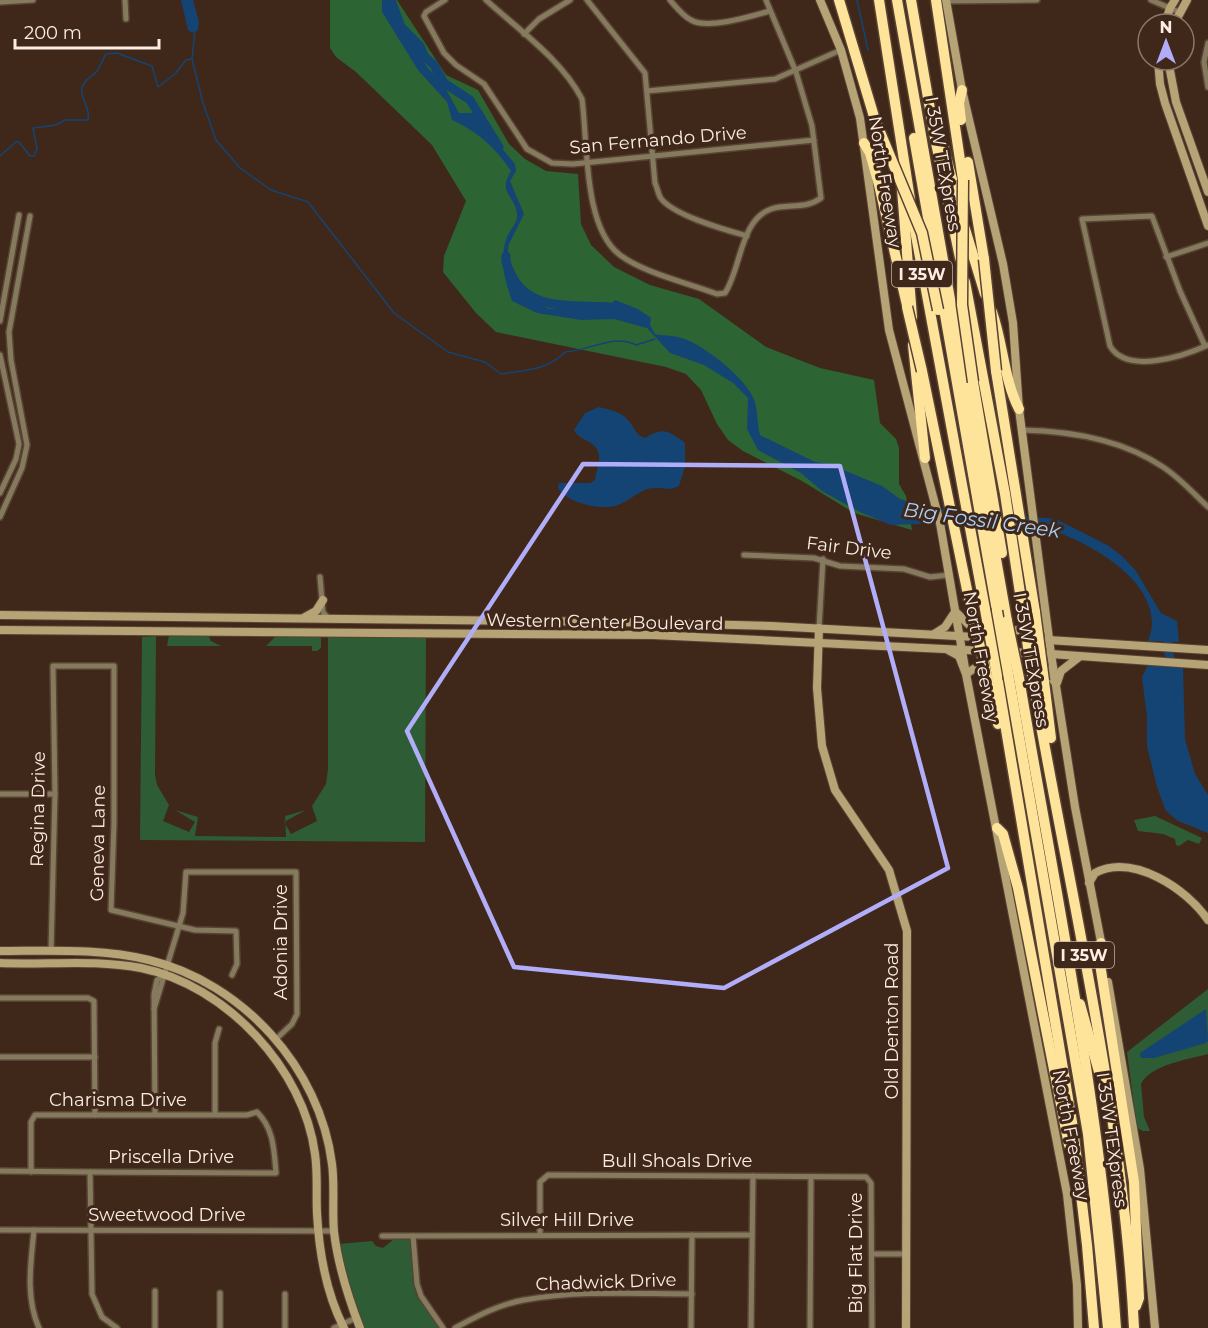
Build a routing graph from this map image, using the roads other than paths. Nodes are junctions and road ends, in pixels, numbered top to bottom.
1 (33, 0) edge
2 (125, 0) edge
3 (446, 0) edge
4 (486, 0) edge
5 (570, 0) edge
6 (587, 0) edge
7 (670, 0) edge
8 (766, 0) edge
9 (820, 0) edge
10 (839, 0) edge
11 (879, 0) edge
12 (890, 0) edge
13 (897, 0) edge
14 (911, 0) edge
15 (943, 0) edge
16 (1037, 0) edge
17 (1151, 0) edge
18 (1176, 0) edge
19 (1187, 0) edge
20 (0, 2) edge
21 (1170, 8) junction
22 (770, 11) junction
23 (913, 12) junction
24 (1168, 12) edge
25 (1179, 12) joint
26 (126, 19) dead end
27 (524, 34) junction
28 (1208, 46) edge
29 (841, 50) junction
30 (889, 55) junction
31 (796, 72) junction
32 (1159, 72) edge
33 (1170, 72) edge
34 (1208, 87) edge
35 (962, 90) junction
36 (647, 92) junction
37 (814, 140) junction
38 (864, 143) junction
39 (652, 156) junction
40 (589, 162) junction
41 (1206, 178) edge
42 (1208, 192) edge
43 (19, 215) dead end
44 (30, 216) dead end
45 (1208, 226) edge
46 (747, 236) junction
47 (1208, 243) edge
48 (13, 252) junction
49 (22, 255) junction
50 (1166, 257) junction
51 (5, 291) junction
52 (15, 292) junction
53 (0, 321) edge
54 (1207, 346) edge
55 (0, 355) edge
56 (15, 383) junction
57 (6, 386) junction
58 (1019, 409) junction
59 (1022, 430) junction
60 (17, 453) junction
61 (26, 454) junction
62 (925, 458) junction
63 (984, 492) junction
64 (1010, 492) junction
65 (0, 493) edge
66 (1208, 507) edge
67 (0, 517) edge
68 (993, 545) junction
69 (744, 555) dead end
70 (823, 559) junction
71 (949, 574) junction
72 (320, 577) dead end
73 (323, 600) junction
74 (1046, 603) junction
75 (991, 610) junction
76 (956, 612) junction
77 (0, 615) edge
78 (162, 617) junction
79 (304, 618) junction
80 (328, 618) junction
81 (446, 620) junction
82 (587, 621) junction
83 (706, 624) junction
84 (819, 628) junction
85 (0, 630) edge
86 (161, 631) junction
87 (322, 632) junction
88 (433, 633) junction
89 (587, 635) junction
90 (934, 635) junction
91 (960, 636) junction
92 (705, 637) junction
93 (1051, 640) junction
94 (819, 643) junction
95 (943, 649) junction
96 (962, 649) junction
97 (1208, 650) edge
98 (1052, 654) junction
99 (1080, 657) junction
100 (1208, 663) edge
101 (53, 666) joint
102 (966, 674) junction
103 (992, 676) junction
104 (1014, 679) junction
105 (1038, 681) junction
106 (1056, 685) junction
107 (0, 794) edge
108 (55, 794) junction
109 (997, 828) junction
110 (1084, 856) junction
111 (1109, 869) junction
112 (1089, 884) junction
113 (1057, 900) junction
114 (1208, 920) edge
115 (180, 927) junction
116 (1101, 943) junction
117 (0, 951) edge
118 (51, 951) junction
119 (0, 963) edge
120 (168, 966) junction
121 (164, 975) junction
122 (231, 975) dead end
123 (0, 998) edge
124 (219, 1029) dead end
125 (275, 1040) junction
126 (0, 1057) edge
127 (95, 1057) junction
128 (1107, 1086) junction
129 (257, 1112) joint
130 (155, 1114) junction
131 (215, 1114) junction
132 (95, 1115) junction
133 (0, 1171) edge
134 (31, 1172) junction
135 (90, 1172) junction
136 (753, 1176) junction
137 (811, 1177) junction
138 (869, 1179) joint
139 (0, 1230) edge
140 (34, 1230) junction
141 (91, 1230) junction
142 (318, 1231) junction
143 (334, 1231) junction
144 (540, 1234) junction
145 (692, 1235) junction
146 (752, 1235) junction
147 (382, 1236) dead end
148 (413, 1236) junction
149 (1087, 1245) junction
150 (872, 1254) junction
151 (906, 1254) junction
152 (155, 1291) dead end
153 (220, 1293) dead end
154 (285, 1294) dead end
155 (692, 1294) junction
156 (1133, 1312) junction
157 (356, 1318) junction
158 (340, 1327) edge
159 (39, 1328) edge
160 (117, 1328) edge
161 (155, 1328) edge
162 (220, 1328) edge
163 (285, 1328) edge
164 (360, 1328) edge
165 (443, 1328) edge
166 (456, 1328) edge
167 (691, 1328) edge
168 (751, 1328) edge
169 (810, 1328) edge
170 (872, 1328) edge
171 (906, 1328) edge
172 (1078, 1328) edge
173 (1094, 1328) edge
174 (1108, 1328) edge
175 (1116, 1328) edge
176 (1134, 1328) edge
177 (1155, 1328) edge

1 - 20 street
2 - 26 street
3 - 40 street, San Fernando Drive
4 - 27 street
5 - 27 street
6 - 36 street
7 - 22 street
8 - 22 street
9 - 29 main road, North Freeway
10 - 63 highway, bridge
11 - 30 highway, North Freeway / I 35W
12 - 63 highway, I 35W TEXpress
13 - 63 highway, I 35W TEXpress
14 - 23 highway, I 35W
15 - 16 street
15 - 35 main road
15 - 63 highway, bridge
17 - 21 street
18 - 21 main road
19 - 25 main road
21 - 24 main road
21 - 25 street
22 - 31 street
23 - 58 highway
23 - 64 highway, I 35W
27 - 40 street
28 - 34 street
29 - 31 street
29 - 38 main road, North Freeway
30 - 62 highway
30 - 75 highway, North Freeway / I 35W
31 - 36 street
31 - 37 street
32 - 45 main road
33 - 41 main road
35 - 58 main road
35 - 64 highway, bridge
36 - 39 street
37 - 39 street, San Fernando Drive
37 - 46 street
38 - 62 main road, North Freeway
38 - 103 highway, bridge
39 - 40 street, San Fernando Drive
39 - 46 street
40 - 46 street
41 - 42 main road
43 - 48 street
44 - 49 street
47 - 50 street
48 - 49 street
48 - 51 street
49 - 52 street
50 - 54 street
50 - 54 street
51 - 52 street
51 - 53 street
52 - 56 street
55 - 57 street
56 - 57 street
56 - 61 street
57 - 60 street
58 - 59 main road
59 - 66 street
59 - 74 main road
60 - 61 street
60 - 65 street
61 - 67 street
62 - 71 main road, North Freeway
63 - 68 highway, I 35W TEXpress
64 - 105 highway, I 35W, bridge
64 - 105 highway, bridge
68 - 75 highway, I 35W TEXpress
68 - 104 highway, I 35W TEXpress, bridge
69 - 70 street, Fair Drive
70 - 71 street, Fair Drive
70 - 84 street
71 - 76 main road, North Freeway
72 - 73 street
73 - 79 main road
73 - 80 street
74 - 76 main road
74 - 93 main road
75 - 103 highway, North Freeway / I 35W, bridge
75 - 104 highway, I 35W TEXpress, bridge
76 - 90 main road
76 - 91 main road, North Freeway
77 - 78 main road, Western Center Boulevard
78 - 79 main road, Western Center Boulevard
78 - 86 main road
79 - 80 main road, Western Center Boulevard
80 - 81 main road, Western Center Boulevard
80 - 87 main road
81 - 82 main road, Western Center Boulevard
81 - 88 main road
82 - 83 main road, Western Center Boulevard
82 - 89 main road
83 - 84 main road, Western Center Boulevard
83 - 92 main road
84 - 90 main road, Western Center Boulevard
84 - 94 main road, Old Denton Road
85 - 86 main road, Western Center Boulevard
86 - 87 main road, Western Center Boulevard
87 - 88 main road, Western Center Boulevard
88 - 89 main road, Western Center Boulevard
89 - 92 main road, Western Center Boulevard
90 - 91 main road, Western Center Boulevard
91 - 93 main road, Western Center Boulevard
91 - 96 main road, North Freeway
92 - 94 main road, Western Center Boulevard
93 - 97 main road, Western Center Boulevard
93 - 98 main road
94 - 95 main road, Western Center Boulevard
94 - 151 main road, Old Denton Road
95 - 96 main road, Western Center Boulevard
95 - 102 main road
96 - 98 main road, Western Center Boulevard
96 - 102 main road, North Freeway
98 - 99 main road, Western Center Boulevard
98 - 106 main road
99 - 100 main road, Western Center Boulevard
99 - 106 main road
101 - 108 street, Regina Drive
101 - 115 street, Geneva Lane
102 - 106 main road
102 - 109 main road, North Freeway
103 - 149 highway, North Freeway / I 35W
104 - 113 highway, I 35W TEXpress
104 - 174 highway, I 35W TEXpress
105 - 128 highway, I 35W
106 - 110 main road
107 - 108 street
108 - 118 street, Regina Drive
109 - 149 highway
109 - 172 main road, North Freeway
110 - 111 main road
110 - 112 main road
111 - 112 main road
111 - 114 main road
112 - 116 main road
113 - 128 highway
113 - 175 highway, I 35W TEXpress
115 - 120 street
115 - 122 street, Geneva Lane
115 - 125 street, Adonia Drive
116 - 156 highway
116 - 177 main road
117 - 118 main road
118 - 120 main road
119 - 121 main road
120 - 121 street
120 - 125 main road
121 - 130 street
121 - 142 main road
123 - 127 street
124 - 131 street
125 - 143 main road
126 - 127 street
127 - 132 street
128 - 156 highway, I 35W
129 - 131 street, Charisma Drive
129 - 135 street, Priscella Drive
130 - 131 street, Charisma Drive
130 - 132 street, Charisma Drive
132 - 134 street, Charisma Drive
133 - 134 street, Priscella Drive
134 - 135 street, Priscella Drive
135 - 141 street
136 - 137 street, Bull Shoals Drive
136 - 144 street, Bull Shoals Drive
136 - 146 street
137 - 138 street, Bull Shoals Drive
137 - 169 street
138 - 150 street, Big Flat Drive
139 - 140 street, Sweetwood Drive
140 - 141 street, Sweetwood Drive
140 - 159 street
141 - 142 street, Sweetwood Drive
141 - 160 street
142 - 143 street, Sweetwood Drive
142 - 158 main road
143 - 157 main road
144 - 145 street, Silver Hill Drive
144 - 148 street, Silver Hill Drive
145 - 146 street, Silver Hill Drive
145 - 155 street
146 - 168 street
147 - 148 street, Silver Hill Drive
148 - 165 street
149 - 173 highway, North Freeway / I 35W
150 - 151 street
150 - 170 street, Big Flat Drive
151 - 171 main road, Old Denton Road
152 - 161 street
153 - 162 street
154 - 163 street
155 - 166 street, Chadwick Drive
155 - 167 street
156 - 176 highway, I 35W
157 - 158 street
157 - 164 main road

